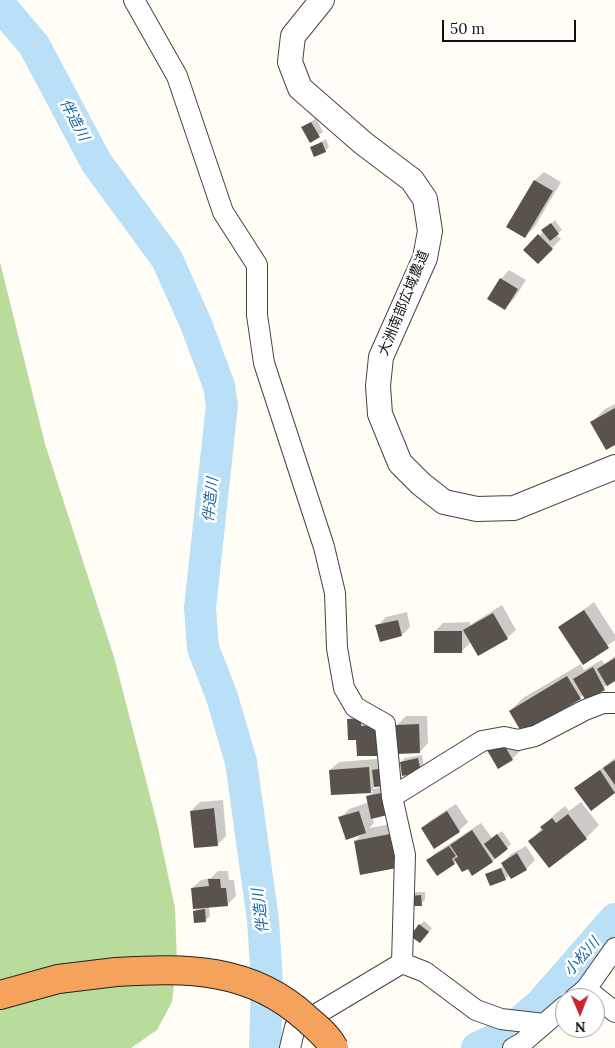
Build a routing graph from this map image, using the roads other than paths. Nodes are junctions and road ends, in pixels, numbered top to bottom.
1 (134, 0) edge
2 (322, 0) edge
3 (615, 467) edge
4 (615, 702) edge
5 (392, 797) junction
6 (615, 948) edge
7 (402, 963) junction
8 (585, 988) edge
9 (0, 995) edge
10 (555, 1015) edge
11 (544, 1024) junction
12 (290, 1048) edge
13 (334, 1048) edge
14 (513, 1048) edge

1 - 5 street
2 - 3 street, 大洲南部広域農道
4 - 5 street
5 - 7 street
6 - 8 street
7 - 11 street
7 - 12 street
9 - 13 highway, bridge
10 - 11 street
11 - 14 street

